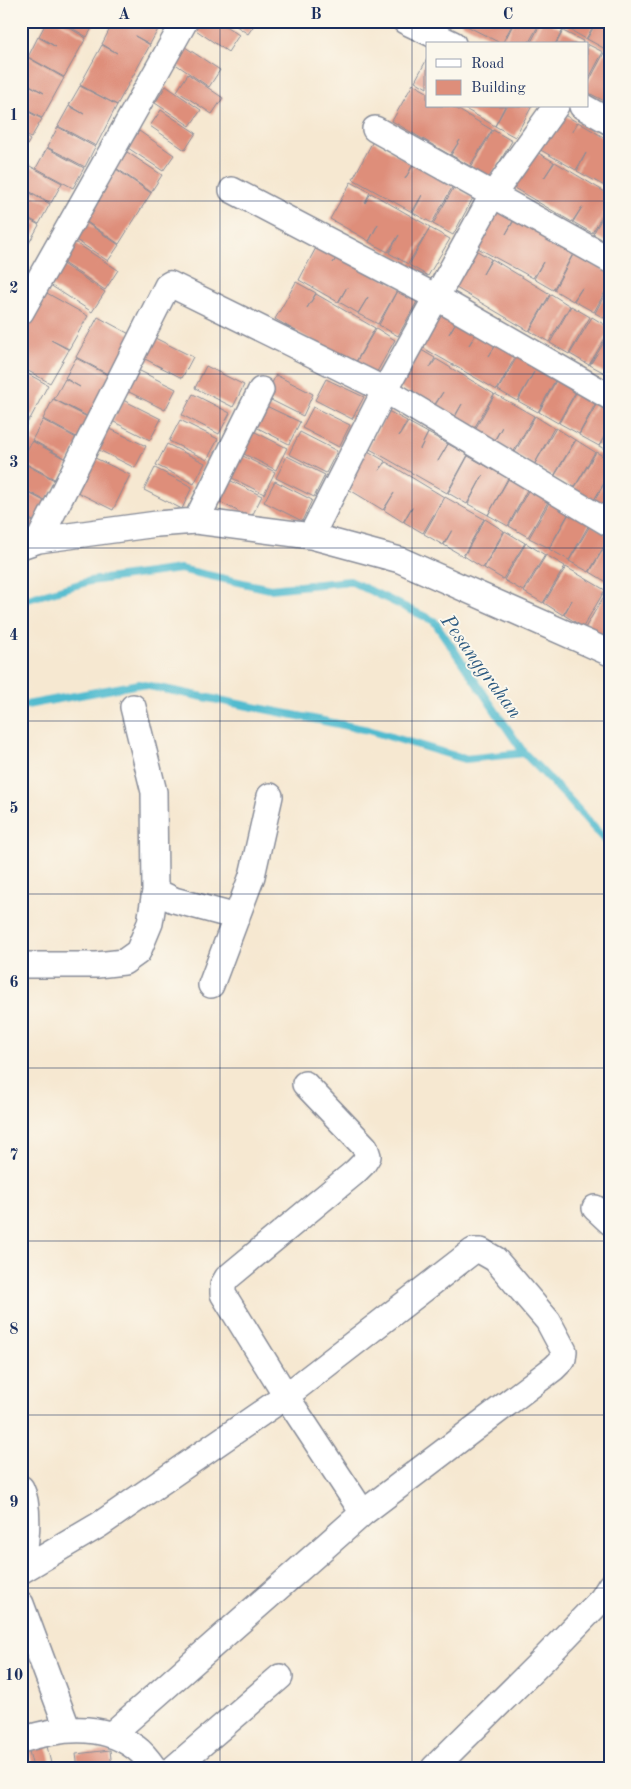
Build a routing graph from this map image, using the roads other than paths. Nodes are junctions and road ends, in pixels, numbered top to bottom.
1 (185, 21) edge
2 (405, 21) edge
3 (449, 42) edge
4 (555, 108) edge
5 (586, 108) edge
6 (610, 122) edge
7 (375, 128) dead end
8 (232, 190) dead end
9 (492, 196) junction
10 (610, 260) edge
11 (436, 297) junction
12 (21, 312) edge
13 (260, 390) dead end
14 (385, 390) junction
15 (610, 397) edge
16 (196, 521) junction
17 (610, 524) edge
18 (311, 536) junction
19 (30, 543) edge
20 (610, 653) edge
21 (133, 707) dead end
22 (270, 796) dead end
23 (155, 891) junction
24 (237, 917) junction
25 (21, 965) edge
26 (211, 985) dead end
27 (305, 1084) dead end
28 (286, 1396) junction
29 (21, 1488) edge
30 (363, 1513) junction
31 (21, 1571) edge
32 (607, 1597) edge
33 (21, 1604) edge
34 (280, 1677) dead end
35 (68, 1730) junction
36 (111, 1735) junction
37 (21, 1740) edge
38 (154, 1768) edge
39 (174, 1768) edge
40 (434, 1768) edge

1 - 12 street
2 - 3 street
4 - 9 street
5 - 6 street
7 - 9 street
8 - 11 street
9 - 10 street
9 - 11 street
11 - 14 street
11 - 15 street
13 - 16 street
14 - 17 street
14 - 18 street
14 - 19 street
16 - 18 street
16 - 19 street
18 - 20 street
21 - 23 street
22 - 24 street
23 - 24 street
23 - 25 street
24 - 26 street
27 - 28 street
28 - 30 street
28 - 30 street
28 - 31 street
29 - 31 street
30 - 36 street
32 - 40 street
33 - 35 street
34 - 39 street
35 - 36 street
35 - 37 street
36 - 38 street

